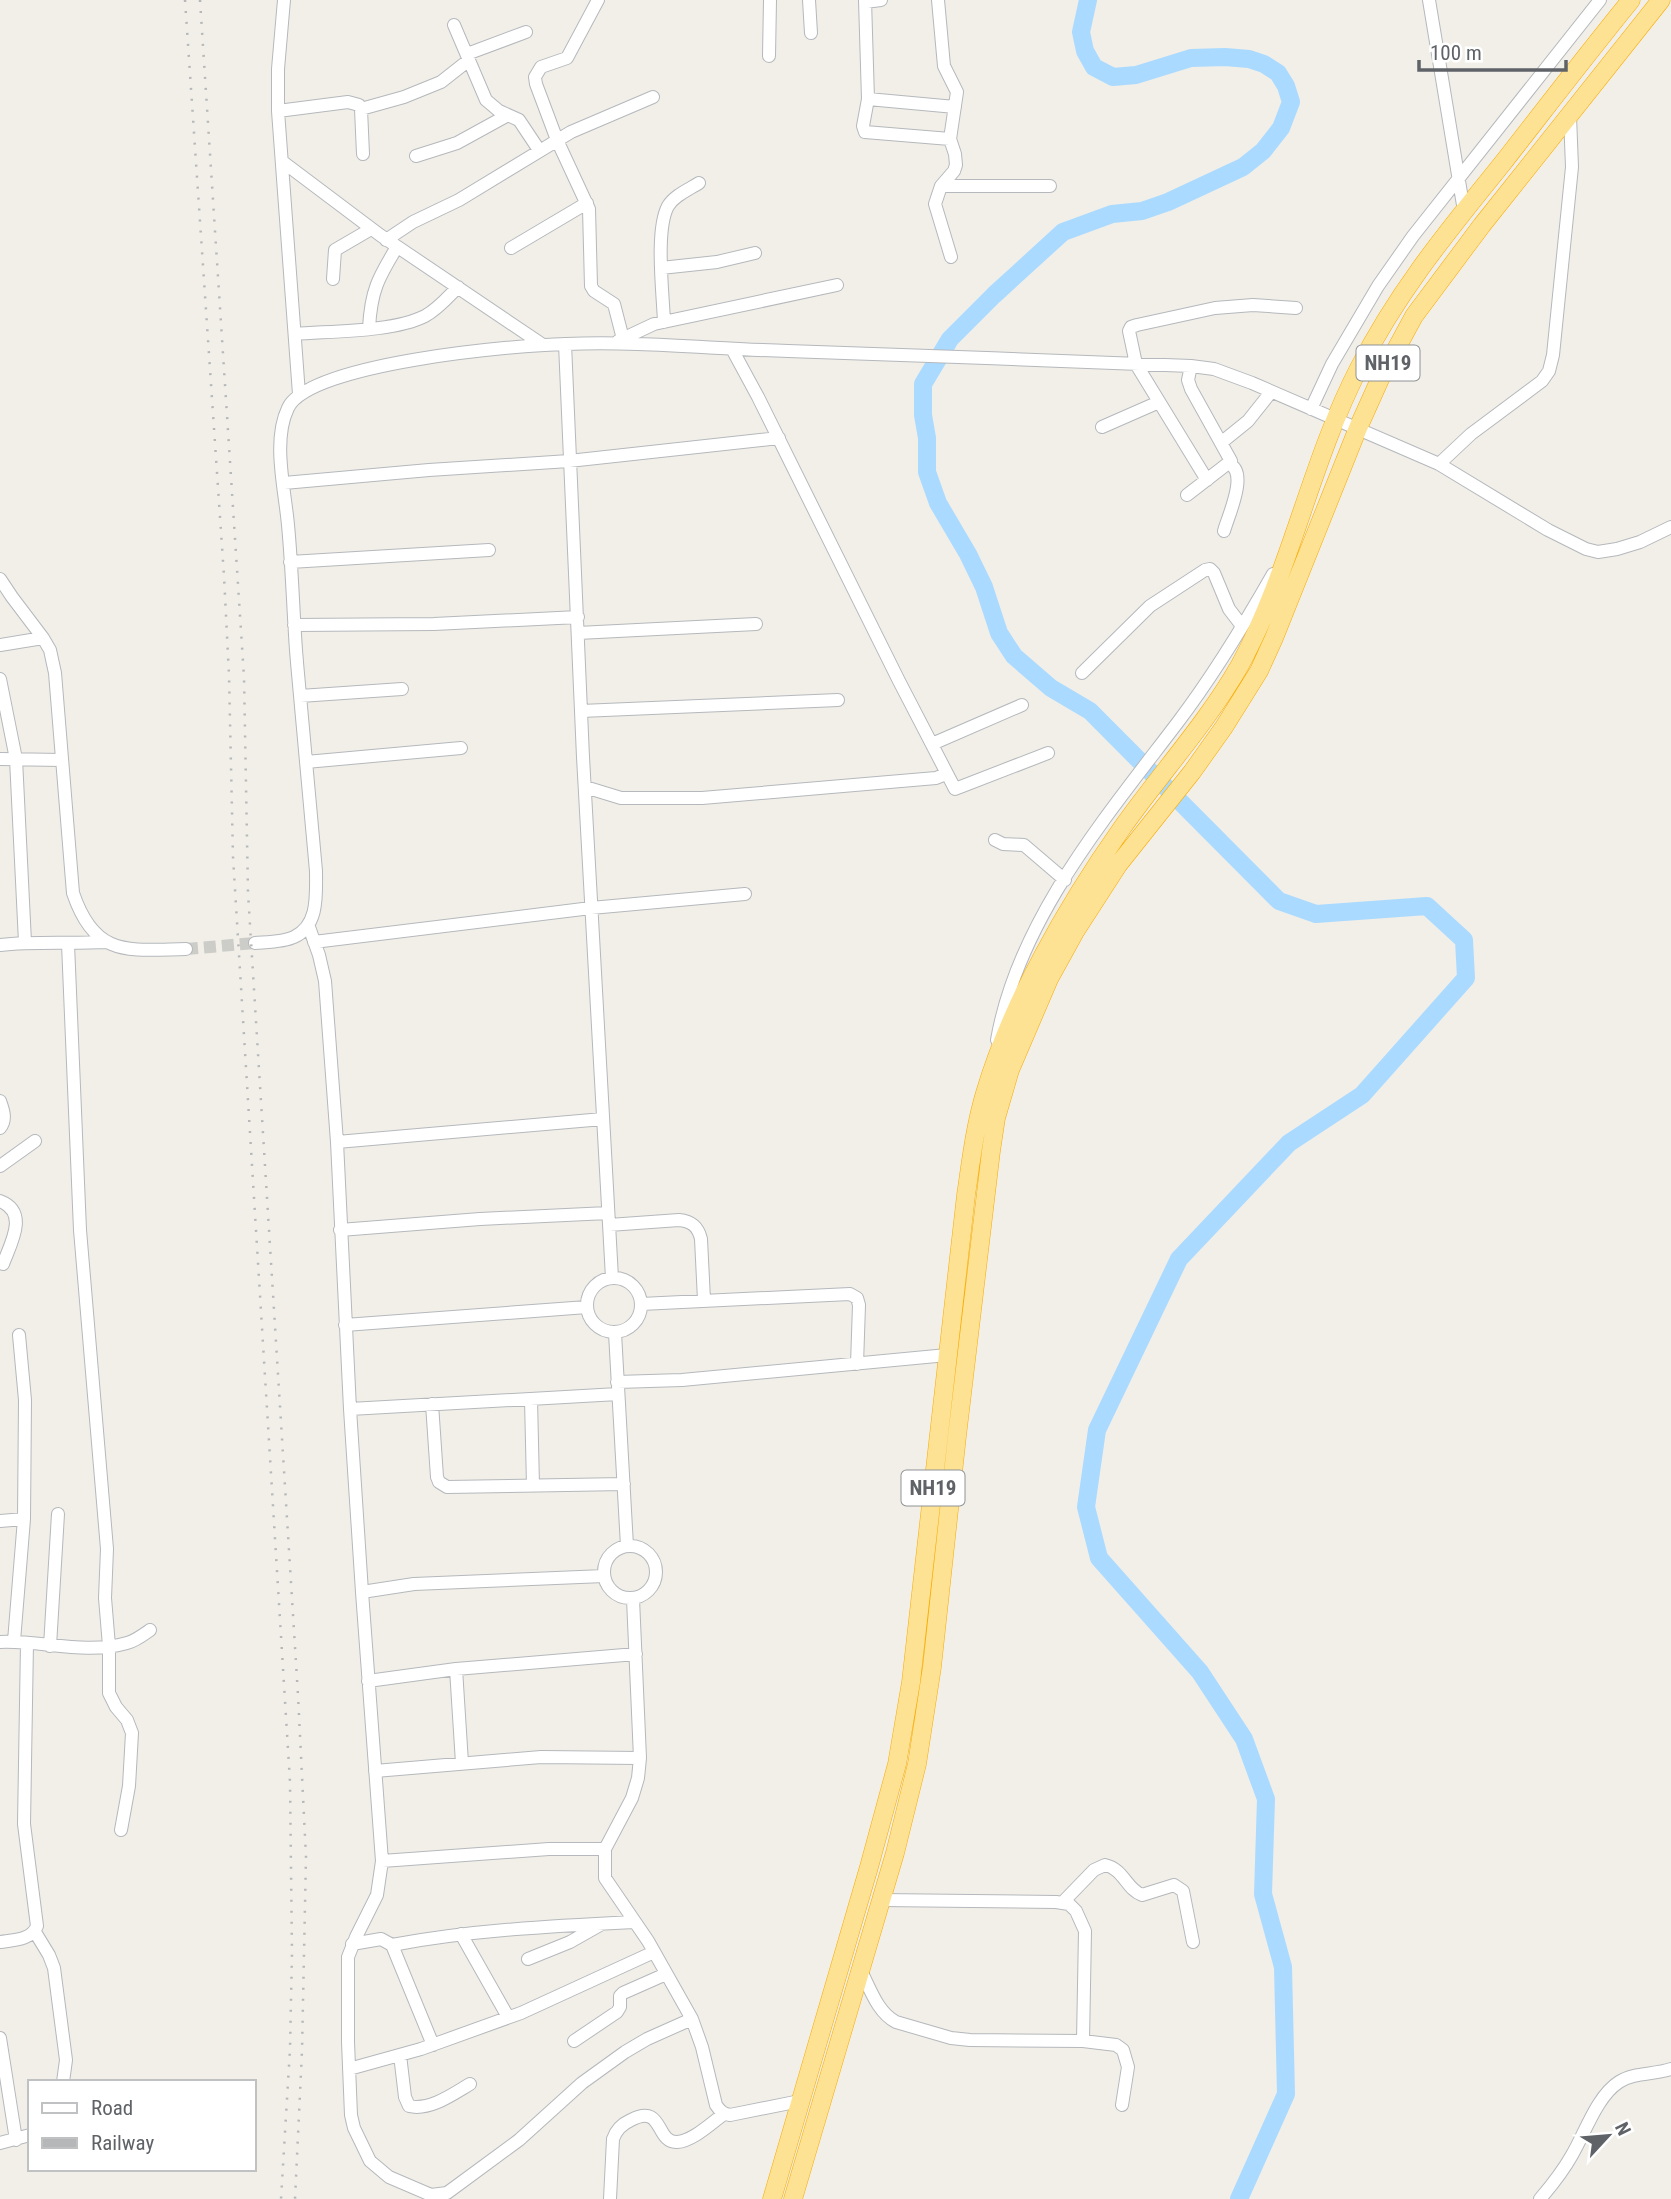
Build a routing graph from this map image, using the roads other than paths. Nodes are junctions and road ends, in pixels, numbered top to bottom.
1 (284, 0) edge
2 (598, 0) edge
3 (770, 0) edge
4 (809, 0) edge
5 (881, 0) edge
6 (939, 0) edge
7 (1429, 0) edge
8 (1600, 0) edge
9 (1661, 0) edge
10 (865, 1) edge
11 (1624, 4) edge
12 (454, 24) dead end
13 (526, 32) dead end
14 (811, 33) dead end
15 (769, 56) dead end
16 (468, 57) junction
17 (653, 97) dead end
18 (868, 99) junction
19 (955, 107) junction
20 (361, 109) junction
21 (278, 111) junction
22 (508, 115) junction
23 (1570, 116) junction
24 (950, 139) junction
25 (557, 140) junction
26 (540, 150) junction
27 (363, 153) dead end
28 (416, 156) dead end
29 (283, 162) junction
30 (1459, 178) junction
31 (699, 183) dead end
32 (941, 186) junction
33 (1049, 186) dead end
34 (587, 203) junction
35 (1464, 211) junction
36 (372, 229) junction
37 (392, 243) junction
38 (511, 248) dead end
39 (755, 253) dead end
40 (951, 257) dead end
41 (661, 268) junction
42 (333, 279) dead end
43 (837, 285) dead end
44 (458, 287) junction
45 (1296, 307) dead end
46 (664, 322) junction
47 (369, 328) junction
48 (295, 334) junction
49 (619, 341) junction
50 (565, 344) junction
51 (543, 345) junction
52 (732, 349) junction
53 (1136, 364) junction
54 (1191, 366) junction
55 (1270, 392) junction
56 (299, 394) junction
57 (1159, 402) junction
58 (1311, 409) junction
59 (1336, 419) junction
60 (1102, 427) dead end
61 (1358, 428) junction
62 (779, 438) junction
63 (1222, 442) junction
64 (569, 461) junction
65 (1229, 464) junction
66 (1439, 464) junction
67 (1207, 480) junction
68 (284, 483) junction
69 (1187, 495) dead end
70 (1671, 527) edge
71 (1224, 531) dead end
72 (1289, 548) junction
73 (489, 550) dead end
74 (290, 562) junction
75 (0, 579) edge
76 (578, 617) junction
77 (756, 624) dead end
78 (294, 625) junction
79 (1242, 626) junction
80 (578, 633) junction
81 (43, 638) junction
82 (0, 645) edge
83 (1082, 673) dead end
84 (1, 687) edge
85 (402, 689) dead end
86 (300, 696) junction
87 (838, 700) dead end
88 (1022, 705) dead end
89 (581, 711) junction
90 (932, 744) junction
91 (461, 748) dead end
92 (1048, 753) dead end
93 (0, 759) edge
94 (16, 759) junction
95 (62, 760) junction
96 (306, 762) junction
97 (946, 774) junction
98 (584, 786) junction
99 (995, 840) dead end
100 (1065, 880) junction
101 (745, 894) dead end
102 (591, 908) junction
103 (309, 927) junction
104 (24, 942) junction
105 (106, 942) junction
106 (314, 942) junction
107 (255, 943) tunnel mouth
108 (68, 944) junction
109 (0, 945) edge
110 (186, 949) tunnel mouth
111 (991, 1075) junction
112 (0, 1101) edge
113 (603, 1119) junction
114 (0, 1128) edge
115 (35, 1141) dead end
116 (337, 1142) junction
117 (0, 1166) edge
118 (0, 1200) edge
119 (609, 1219) junction
120 (340, 1230) junction
121 (3, 1264) dead end
122 (612, 1278) junction
123 (704, 1300) junction
124 (642, 1304) junction
125 (587, 1307) junction
126 (345, 1325) junction
127 (615, 1333) junction
128 (19, 1335) dead end
129 (947, 1355) junction
130 (856, 1364) junction
131 (618, 1388) junction
132 (531, 1399) junction
133 (432, 1404) junction
134 (350, 1409) junction
135 (624, 1484) junction
136 (533, 1486) junction
137 (58, 1514) dead end
138 (23, 1519) junction
139 (0, 1521) edge
140 (627, 1546) junction
141 (604, 1576) junction
142 (362, 1592) junction
143 (633, 1599) junction
144 (150, 1630) dead end
145 (0, 1642) edge
146 (21, 1642) junction
147 (50, 1646) junction
148 (109, 1646) junction
149 (636, 1654) junction
150 (456, 1669) junction
151 (368, 1681) junction
152 (640, 1758) junction
153 (462, 1763) junction
154 (375, 1771) junction
155 (121, 1830) dead end
156 (605, 1849) junction
157 (382, 1861) junction
158 (880, 1900) junction
159 (1063, 1902) junction
160 (634, 1922) junction
161 (604, 1924) junction
162 (36, 1932) junction
163 (461, 1934) junction
164 (0, 1942) edge
165 (1193, 1942) dead end
166 (352, 1944) junction
167 (392, 1945) junction
168 (654, 1952) junction
169 (528, 1959) dead end
170 (860, 1969) junction
171 (666, 1974) junction
172 (508, 2017) junction
173 (692, 2019) junction
174 (0, 2038) edge
175 (574, 2041) dead end
176 (1083, 2041) junction
177 (433, 2045) junction
178 (400, 2055) junction
179 (349, 2069) junction
180 (1671, 2069) edge
181 (63, 2080) edge
182 (470, 2084) dead end
183 (800, 2102) junction
184 (1122, 2105) dead end
185 (724, 2114) junction
186 (28, 2136) edge
187 (16, 2140) junction
188 (0, 2143) edge
189 (610, 2199) edge
190 (772, 2199) edge
191 (793, 2199) edge
192 (1540, 2199) edge

1 - 21 street
2 - 25 street
3 - 15 street
4 - 14 street
5 - 10 street
6 - 19 street
7 - 30 street
8 - 30 street
9 - 23 highway, NH19
10 - 18 street
11 - 35 highway, NH19
12 - 16 street
13 - 16 street
16 - 20 street
16 - 22 street
17 - 25 street
18 - 19 street
18 - 24 street
19 - 24 street
20 - 21 street
20 - 27 street
21 - 29 street
22 - 26 street
22 - 28 street
23 - 61 highway, NH19
23 - 66 street
24 - 32 street
25 - 26 street
25 - 34 street
26 - 37 street
29 - 36 street
29 - 48 street
30 - 35 street
30 - 58 street
31 - 41 street
32 - 33 street
32 - 40 street
34 - 38 street
34 - 49 street
35 - 59 highway, NH19
36 - 37 street
36 - 42 street
37 - 44 street
37 - 47 street
39 - 41 street
41 - 46 street
43 - 46 street
44 - 47 street
44 - 51 street
45 - 53 street
46 - 49 street
47 - 48 street
48 - 56 street
49 - 50 street
49 - 52 street
50 - 51 street
50 - 64 street
51 - 56 street
52 - 53 street
52 - 62 street
53 - 54 street
53 - 57 street
54 - 55 street
54 - 63 street
55 - 58 street
55 - 63 street
56 - 68 street
57 - 60 street
57 - 67 street
58 - 59 street
59 - 61 street
59 - 72 highway, NH19
61 - 66 street
61 - 158 highway, NH19
62 - 64 street
62 - 90 street
63 - 65 street
64 - 68 street
64 - 76 street
65 - 67 street
65 - 71 street
66 - 70 street
67 - 69 street
68 - 74 street
72 - 79 street
72 - 111 highway, NH19
73 - 74 street
74 - 78 street
75 - 81 street
76 - 78 street
76 - 80 street
77 - 80 street
78 - 86 street
79 - 83 street
79 - 100 street
80 - 89 street
81 - 82 street
81 - 95 street
84 - 94 street
85 - 86 street
86 - 96 street
87 - 89 street
88 - 90 street
89 - 98 street
90 - 97 street
91 - 96 street
92 - 97 street
93 - 94 street
94 - 95 street
94 - 104 street
95 - 105 street
96 - 103 street
97 - 98 street
98 - 102 street
99 - 100 street
100 - 111 street
101 - 102 street
102 - 106 street
102 - 113 street
103 - 106 street
103 - 107 street
104 - 108 street
104 - 109 street
105 - 108 street
105 - 110 street
106 - 116 street
108 - 148 street
111 - 129 highway, NH19
112 - 114 street
113 - 116 street
113 - 119 street
115 - 117 street
116 - 120 street
118 - 121 street
119 - 120 street
119 - 122 street
119 - 123 street
120 - 126 street
122 - 124 street
122 - 125 street
123 - 124 street
123 - 130 street
124 - 127 street
125 - 126 street
125 - 127 street
126 - 134 street
127 - 131 street
128 - 138 street
129 - 130 street
129 - 183 highway, NH19
130 - 131 street
131 - 132 street
131 - 135 street
132 - 133 street
132 - 136 street
133 - 134 street
133 - 136 street
134 - 142 street
135 - 136 street
135 - 140 street
137 - 147 street
138 - 139 street
138 - 146 street
140 - 141 street
140 - 143 street
141 - 142 street
141 - 143 street
142 - 151 street
143 - 149 street
144 - 148 street
145 - 146 street
146 - 147 street
146 - 162 street
147 - 148 street
148 - 155 street
149 - 150 street
149 - 152 street
150 - 151 street
150 - 153 street
151 - 154 street
152 - 153 street
152 - 156 street
153 - 154 street
154 - 157 street
156 - 157 street
156 - 160 street
157 - 166 street
158 - 159 street
158 - 170 highway, NH19
159 - 165 street
159 - 176 street
160 - 161 street
160 - 168 street
161 - 163 street
161 - 169 street
162 - 164 street
162 - 181 street
163 - 167 street
163 - 172 street
166 - 167 street
166 - 179 street
167 - 177 street
168 - 171 street
168 - 172 street
170 - 176 street
170 - 191 highway, NH19
171 - 173 street
171 - 175 street
172 - 177 street
173 - 179 street
173 - 185 street
174 - 187 street
176 - 184 street
177 - 178 street
178 - 179 street
178 - 182 street
180 - 192 street
183 - 185 street
183 - 190 highway, NH19
185 - 189 street
186 - 187 street
187 - 188 street

